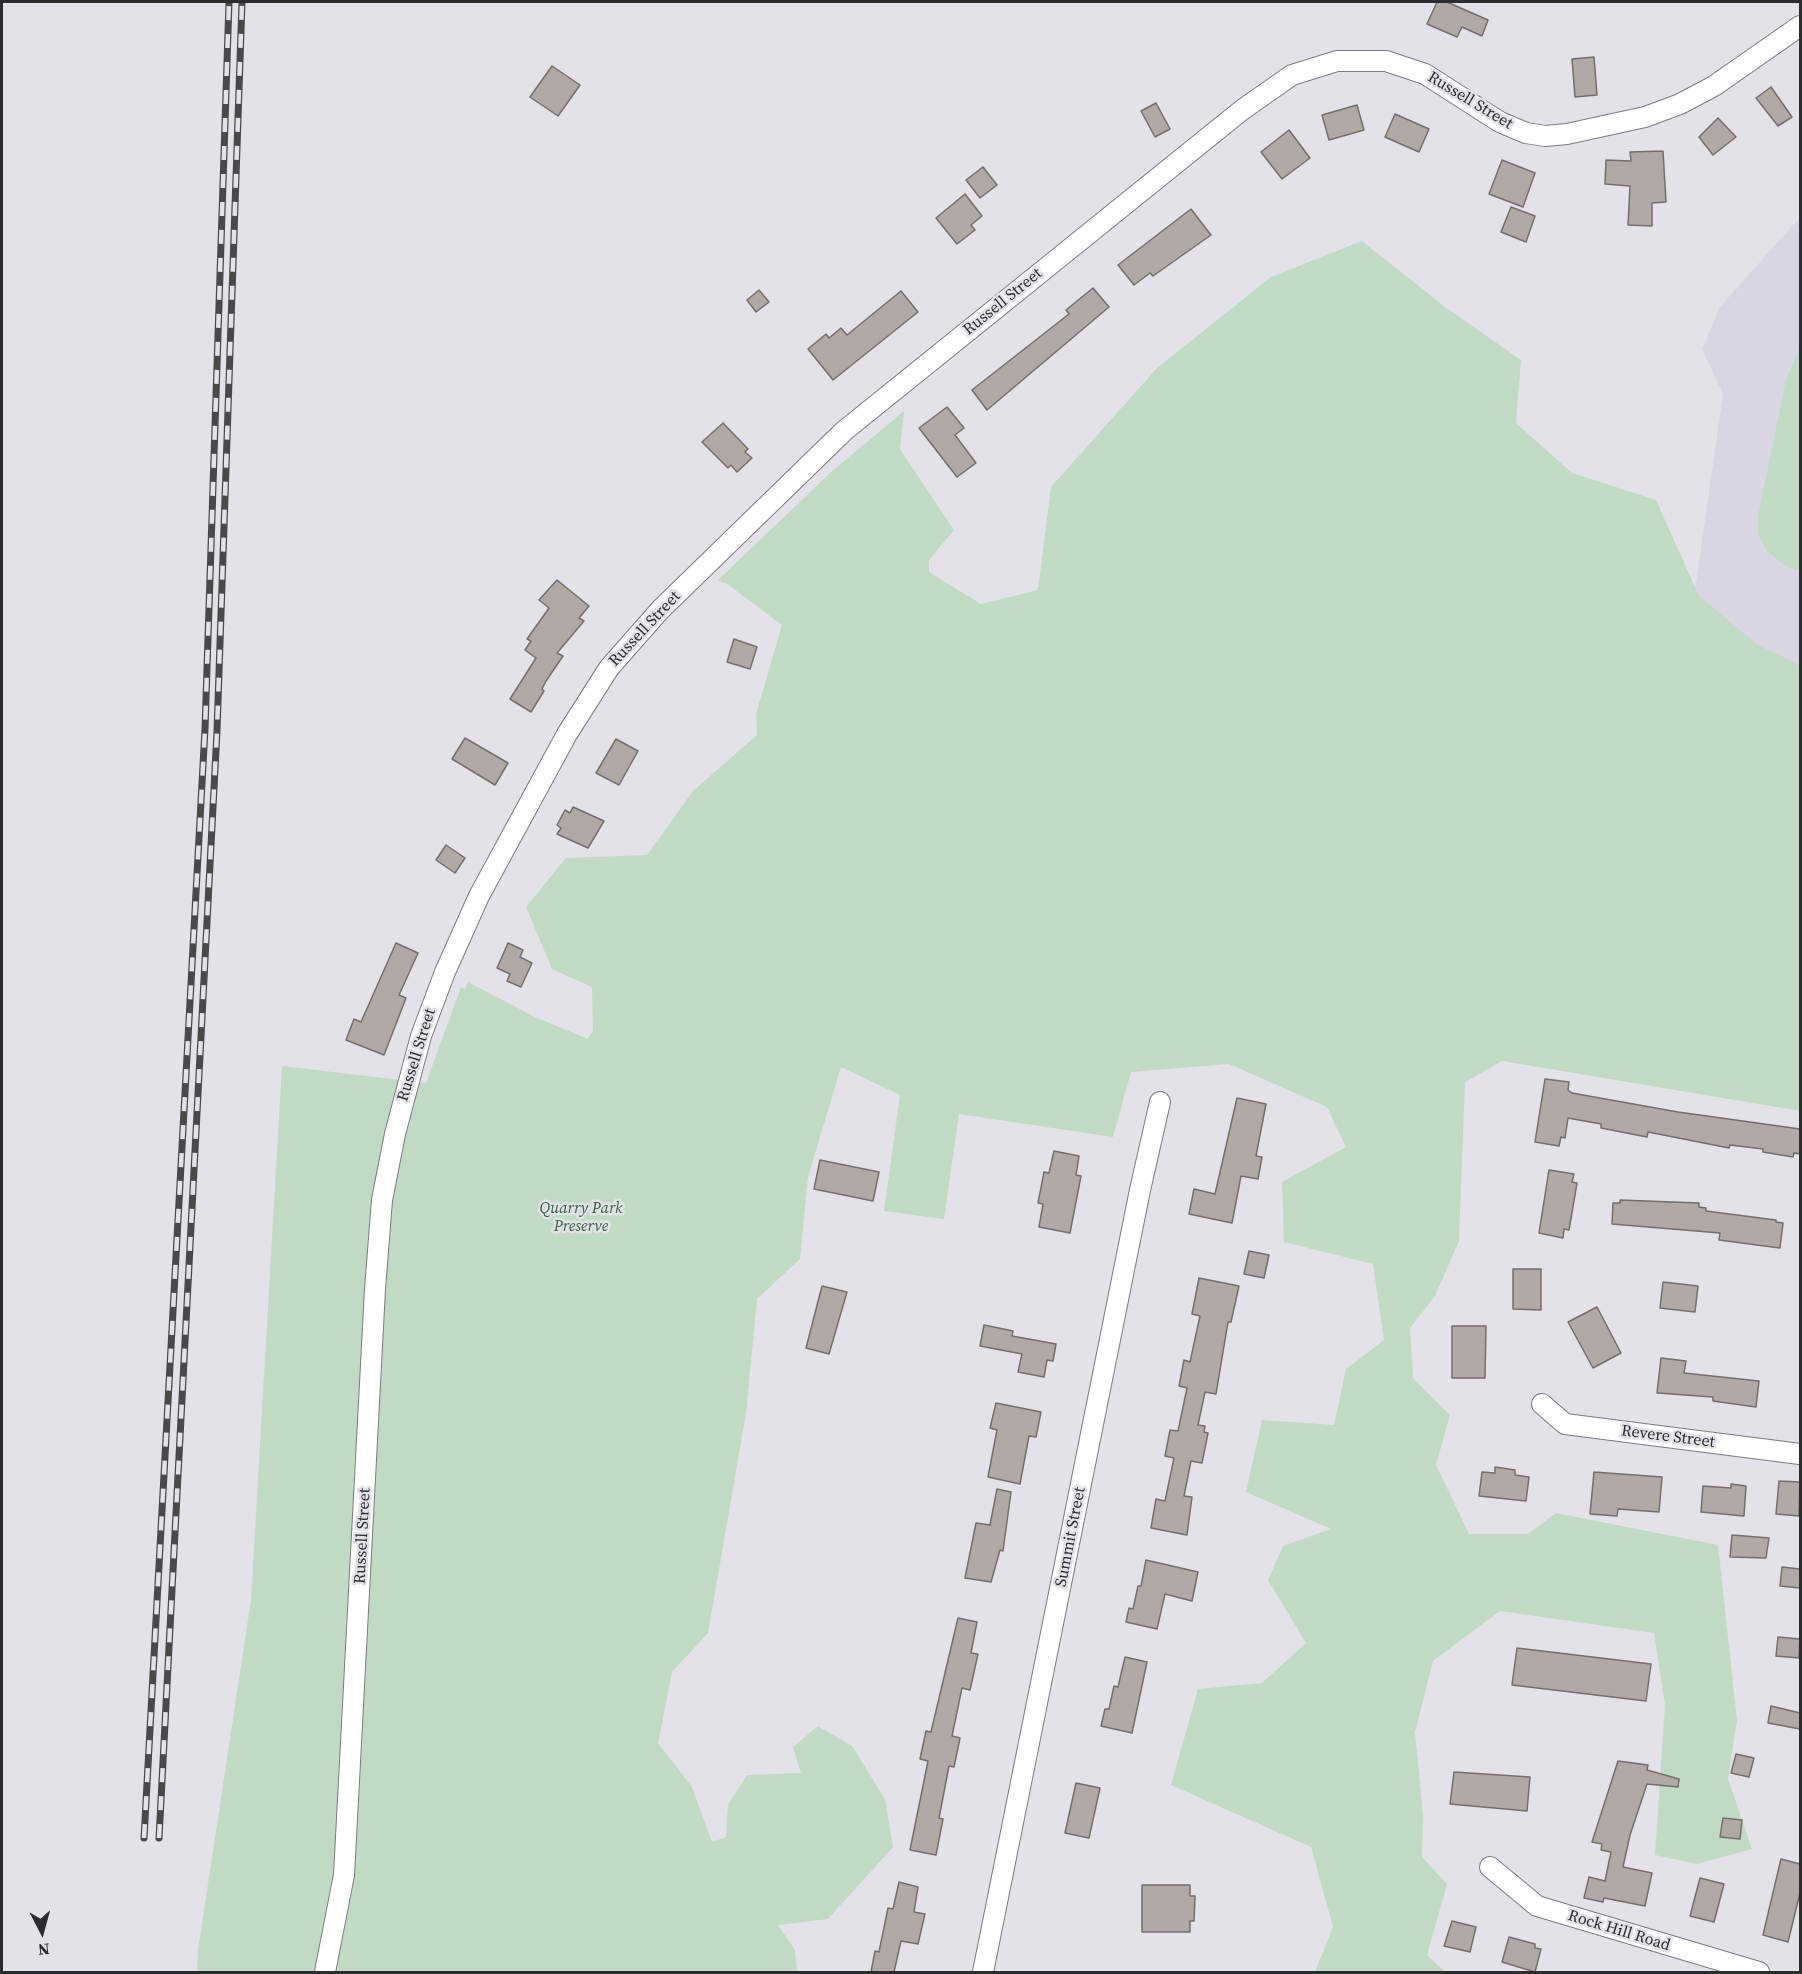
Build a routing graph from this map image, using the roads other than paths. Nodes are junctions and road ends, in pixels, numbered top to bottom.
1 (1800, 26) edge
2 (1160, 1102) dead end
3 (1542, 1404) dead end
4 (1800, 1454) edge
5 (1490, 1867) dead end
6 (326, 1972) edge
7 (983, 1972) edge
8 (1759, 1972) edge

1 - 6 street, Russell Street
2 - 7 street, Summit Street
3 - 4 street, Revere Street
5 - 8 street, Rock Hill Road

